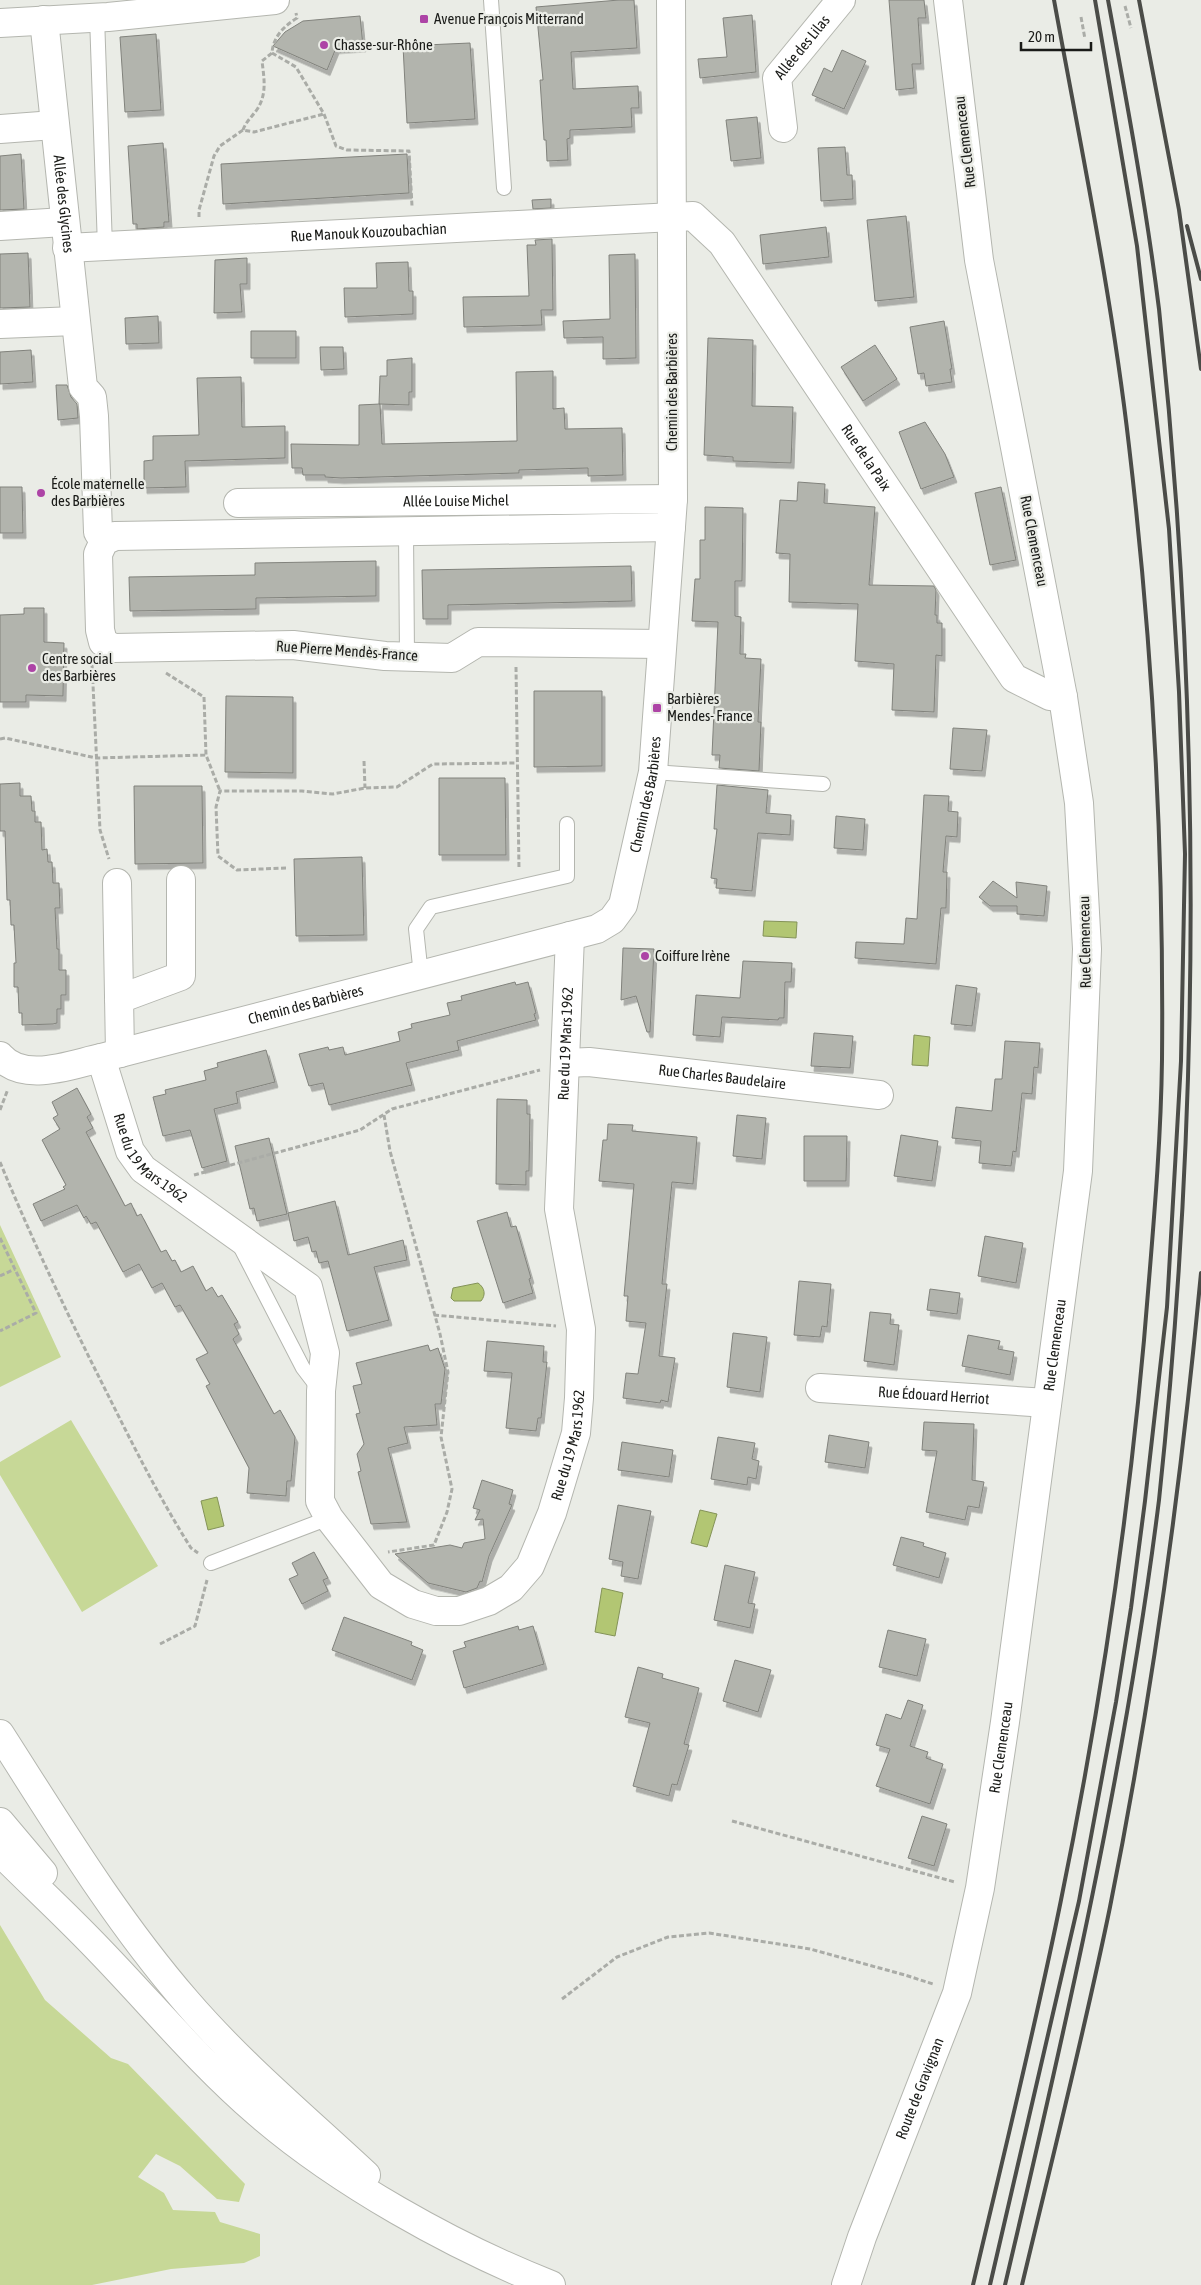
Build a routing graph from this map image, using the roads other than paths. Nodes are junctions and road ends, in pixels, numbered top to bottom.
1 (491, 0) edge
2 (671, 0) edge
3 (841, 0) edge
4 (948, 0) edge
5 (285, 5) edge
6 (104, 12) edge
7 (44, 20) junction
8 (0, 23) edge
9 (54, 125) junction
10 (0, 128) edge
11 (783, 128) dead end
12 (504, 188) dead end
13 (671, 217) junction
14 (0, 226) edge
15 (66, 236) junction
16 (105, 247) junction
17 (75, 321) junction
18 (0, 324) edge
19 (83, 387) joint
20 (673, 499) junction
21 (238, 503) dead end
22 (671, 527) junction
23 (406, 531) junction
24 (104, 541) junction
25 (662, 644) junction
26 (407, 657) junction
27 (1063, 697) junction
28 (653, 772) junction
29 (824, 784) dead end
30 (567, 824) dead end
31 (181, 880) dead end
32 (116, 883) road end
33 (570, 936) junction
34 (421, 975) junction
35 (119, 999) junction
36 (110, 1055) junction
37 (0, 1056) edge
38 (566, 1064) junction
39 (879, 1095) dead end
40 (233, 1232) junction
41 (820, 1388) dead end
42 (320, 1391) junction
43 (1047, 1403) junction
44 (329, 1518) junction
45 (211, 1564) road end
46 (0, 1734) edge
47 (0, 1822) edge
48 (0, 1852) edge
49 (980, 1888) joint
50 (102, 1953) junction
51 (418, 2221) junction
52 (551, 2285) edge
53 (846, 2285) edge

1 - 12 lane
2 - 13 main road, Chemin des Barbières
3 - 11 main road, Allée des Lilas
4 - 27 main road, Rue Clemenceau
5 - 6 main road
6 - 7 main road
6 - 16 lane
7 - 8 main road
7 - 9 main road, Allée des Glycines
9 - 10 main road
9 - 15 main road, Allée des Glycines
13 - 16 main road, Rue Manouk Kouzoubachian
13 - 20 main road, Chemin des Barbières
13 - 27 main road, Rue de la Paix
14 - 15 main road, Rue Manouk Kouzoubachian
15 - 16 main road, Rue Manouk Kouzoubachian
15 - 17 main road, Allée des Glycines
17 - 18 main road
17 - 19 main road, Allée des Glycines
19 - 24 main road, Rue Pierre Mendès-France
20 - 21 main road, Allée Louise Michel
20 - 22 main road, Chemin des Barbières
22 - 23 main road
22 - 25 main road, Chemin des Barbières
23 - 24 main road
23 - 26 lane
24 - 26 main road, Rue Pierre Mendès-France
25 - 26 main road, Rue Pierre Mendès-France
25 - 28 main road, Chemin des Barbières
27 - 43 main road, Rue Clemenceau
28 - 29 lane
28 - 33 main road, Chemin des Barbières
30 - 34 lane
31 - 35 main road
32 - 35 main road, Rue du 19 Mars 1962
33 - 34 main road, Chemin des Barbières
33 - 38 main road, Rue du 19 Mars 1962
34 - 36 main road, Chemin des Barbières
35 - 36 main road, Rue du 19 Mars 1962
36 - 37 main road, Chemin des Barbières
36 - 40 main road, Rue du 19 Mars 1962
38 - 39 main road, Rue Charles Baudelaire
38 - 44 main road, Rue du 19 Mars 1962
40 - 42 lane, Rue du 19 Mars 1962
40 - 42 main road, Rue du 19 Mars 1962
41 - 43 main road, Rue Édouard Herriot
42 - 44 main road, Rue du 19 Mars 1962
43 - 49 main road, Rue Clemenceau
44 - 45 lane
46 - 51 main road
47 - 50 main road
48 - 50 main road
49 - 53 main road, Route de Gravignan
50 - 51 main road
51 - 52 main road

